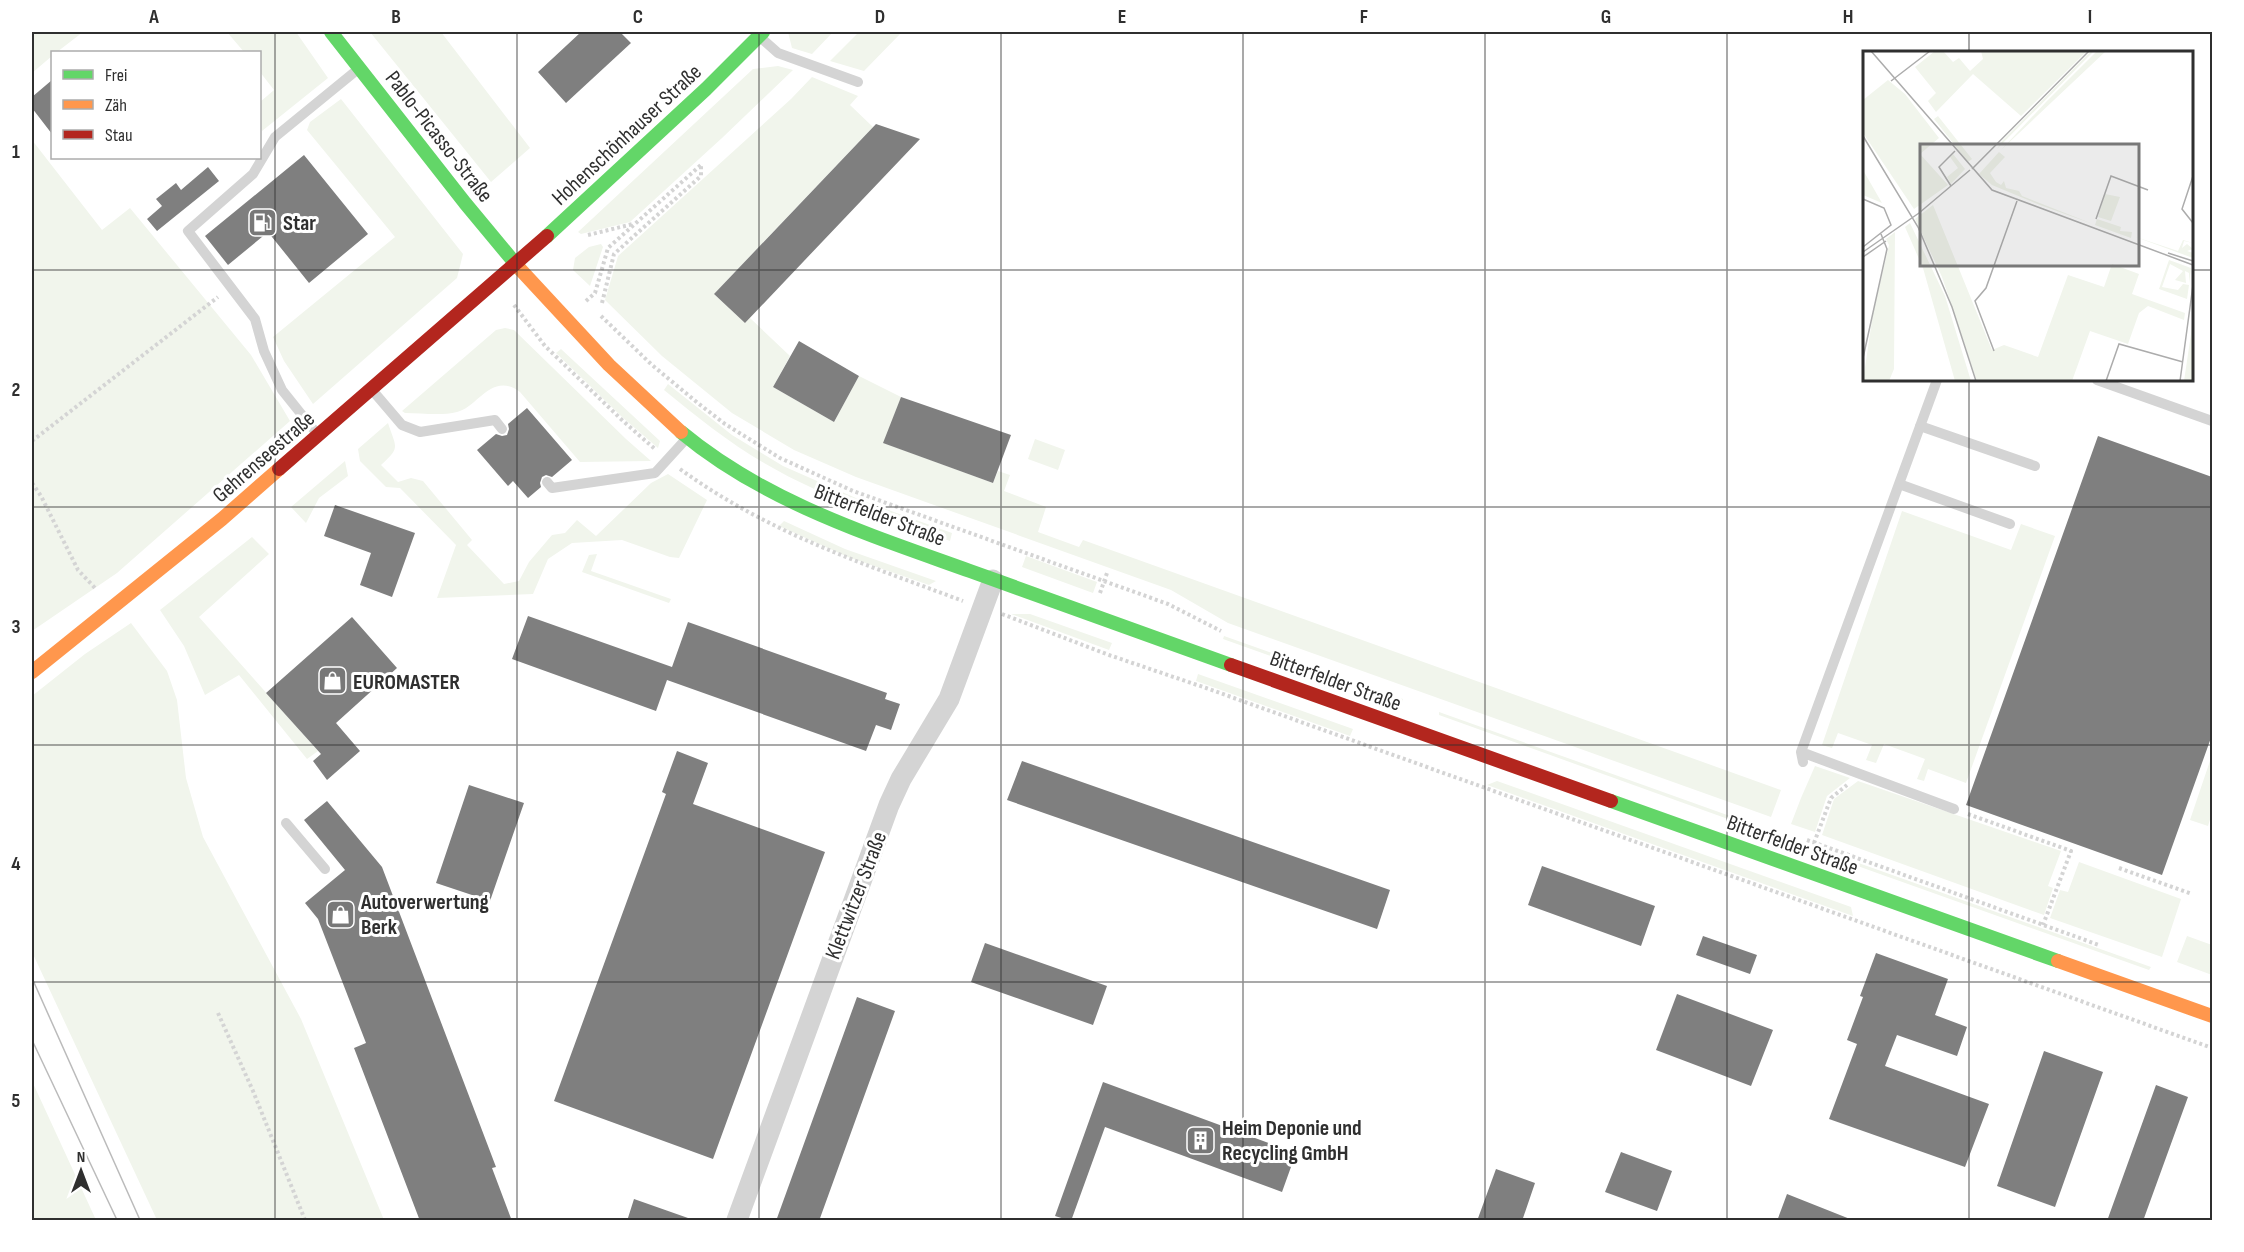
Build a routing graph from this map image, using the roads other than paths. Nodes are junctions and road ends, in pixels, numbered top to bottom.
1 (331, 32) edge
2 (761, 34) edge
3 (360, 68) junction
4 (858, 82) dead end
5 (516, 266) junction
6 (1937, 381) edge
7 (2100, 381) edge
8 (372, 390) junction
9 (2212, 421) edge
10 (1920, 426) junction
11 (502, 429) dead end
12 (318, 436) junction
13 (688, 437) junction
14 (2035, 466) dead end
15 (547, 482) dead end
16 (1899, 484) junction
17 (2010, 524) dead end
18 (993, 580) junction
19 (32, 672) edge
20 (1954, 809) road end
21 (286, 823) dead end
22 (325, 869) dead end
23 (2212, 1016) edge
24 (737, 1221) edge

1 - 3 main road, Pablo-Picasso-Straße
2 - 4 lane
2 - 5 main road, Hohenschönhauser Straße
3 - 5 main road, Pablo-Picasso-Straße
3 - 12 lane
5 - 8 main road, Gehrenseestraße
5 - 13 main road, Bitterfelder Straße
6 - 10 lane
7 - 9 lane
8 - 11 lane
8 - 12 main road, Gehrenseestraße
10 - 14 lane
10 - 16 lane
12 - 19 main road, Gehrenseestraße
13 - 15 lane
13 - 18 main road, Bitterfelder Straße
16 - 17 lane
16 - 20 lane
18 - 23 main road, Bitterfelder Straße
18 - 24 street, Klettwitzer Straße
21 - 22 lane

